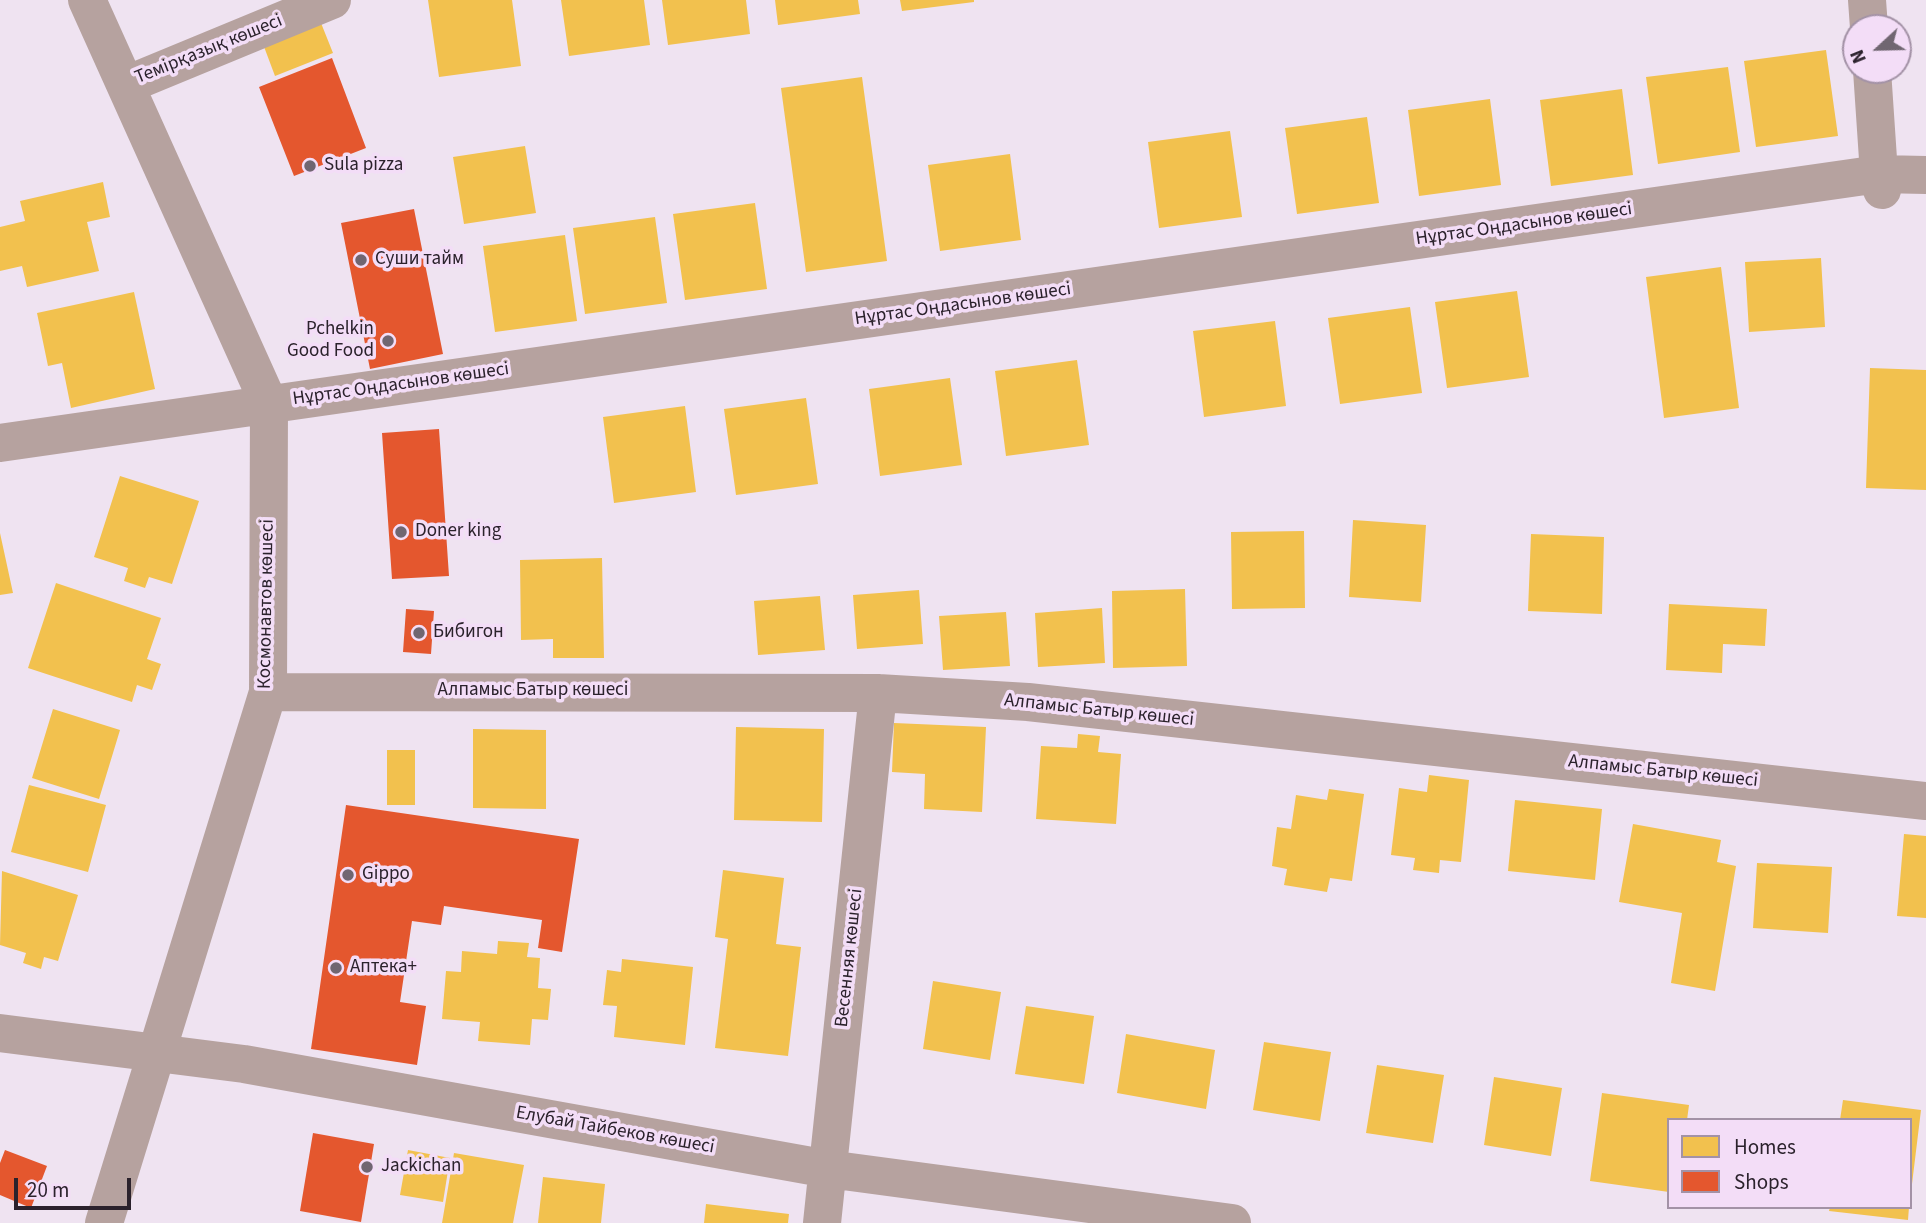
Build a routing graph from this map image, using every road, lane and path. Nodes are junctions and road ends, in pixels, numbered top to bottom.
1 (88, 0) edge
2 (331, 0) edge
3 (1873, 84) edge
4 (126, 85) junction
5 (1926, 175) edge
6 (1881, 182) junction
7 (270, 404) junction
8 (0, 443) edge
9 (268, 692) junction
10 (878, 693) junction
11 (1926, 801) edge
12 (0, 1033) edge
13 (158, 1052) junction
14 (828, 1169) junction
15 (104, 1223) edge
16 (822, 1223) edge
17 (1232, 1223) edge

1 - 4 street, Космонавтов көшесі
2 - 4 street, Темірқазық көшесі
3 - 6 street
4 - 7 street, Космонавтов көшесі
5 - 6 street, Нұртас Оңдасынов көшесі
6 - 7 street, Нұртас Оңдасынов көшесі
7 - 8 street, Нұртас Оңдасынов көшесі
7 - 9 street, Космонавтов көшесі
9 - 10 street, Алпамыс Батыр көшесі
9 - 13 street, Космонавтов көшесі
10 - 11 street, Алпамыс Батыр көшесі
10 - 14 street, Весенняя көшесі
12 - 13 street, Елубай Тайбеков көшесі
13 - 14 street, Елубай Тайбеков көшесі
13 - 15 street, Космонавтов көшесі
14 - 16 street, Весенняя көшесі
14 - 17 street, Елубай Тайбеков көшесі

